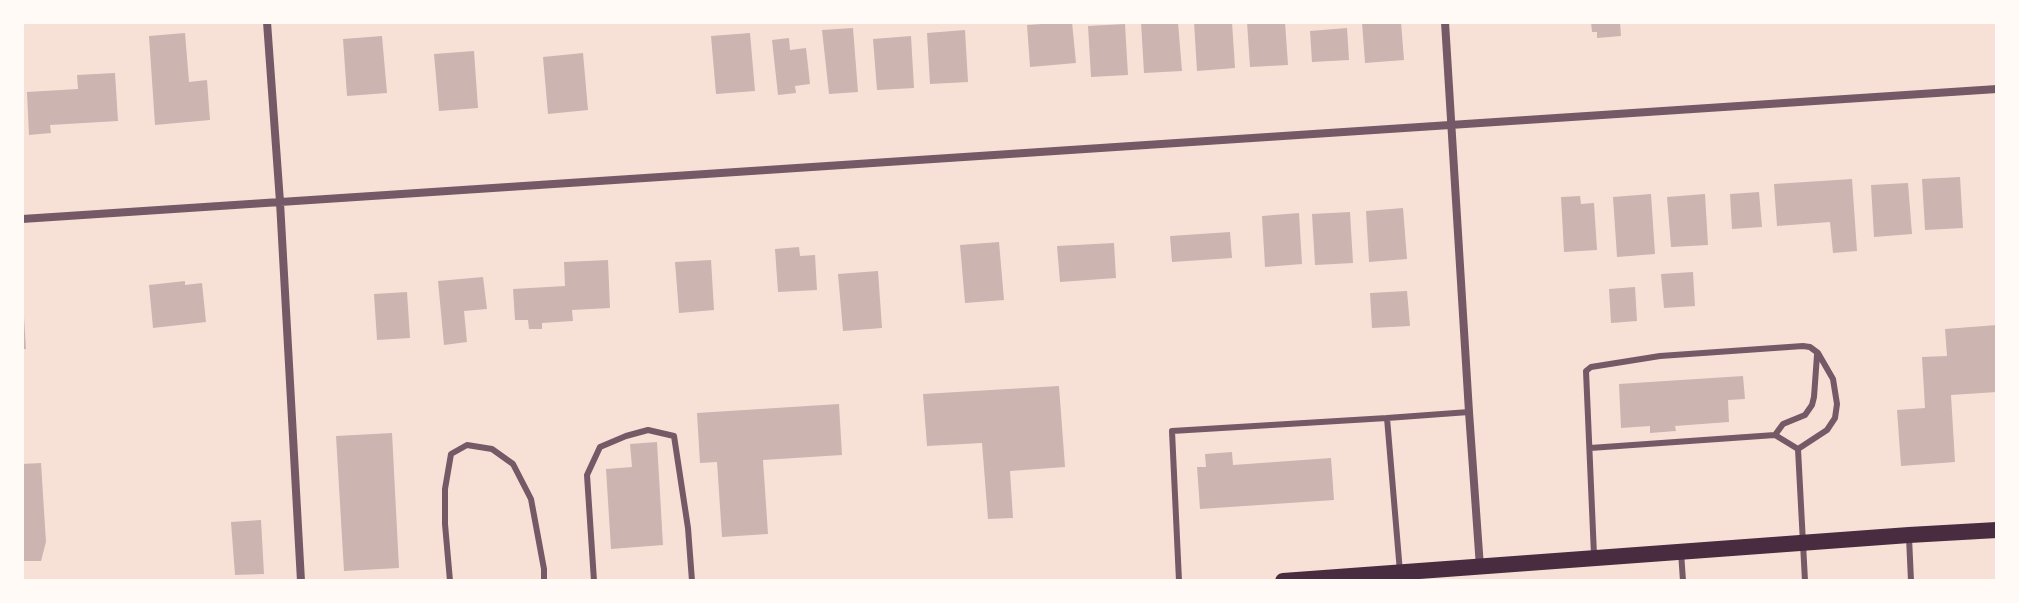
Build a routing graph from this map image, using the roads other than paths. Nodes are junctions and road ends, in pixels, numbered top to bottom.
1 (267, 22) edge
2 (1445, 22) edge
3 (1997, 89) edge
4 (1451, 125) junction
5 (280, 202) junction
6 (22, 219) edge
7 (1818, 353) junction
8 (1469, 412) junction
9 (1387, 418) junction
10 (1775, 435) junction
11 (1590, 448) junction
12 (1798, 449) junction
13 (1997, 530) edge
14 (1909, 535) junction
15 (1802, 543) junction
16 (1681, 552) junction
17 (1594, 559) junction
18 (1480, 568) junction
19 (1397, 576) edge
20 (301, 581) edge
21 (450, 581) edge
22 (544, 581) edge
23 (594, 581) edge
24 (692, 581) edge
25 (1179, 581) edge
26 (1283, 581) edge
27 (1683, 581) edge
28 (1805, 581) edge
29 (1911, 581) edge

1 - 5 street
2 - 4 street
3 - 4 street
4 - 5 street
4 - 8 street
5 - 6 street
5 - 20 street
7 - 10 lane
7 - 11 lane
7 - 12 lane
8 - 9 lane
8 - 18 street
9 - 19 lane
9 - 25 lane
10 - 11 lane
10 - 12 lane
11 - 17 lane
12 - 15 lane
13 - 14 main road
14 - 15 main road
14 - 29 lane
15 - 16 main road
15 - 28 lane
16 - 17 main road
16 - 27 lane
17 - 18 main road
18 - 19 main road
19 - 26 main road
21 - 22 lane
23 - 24 lane

